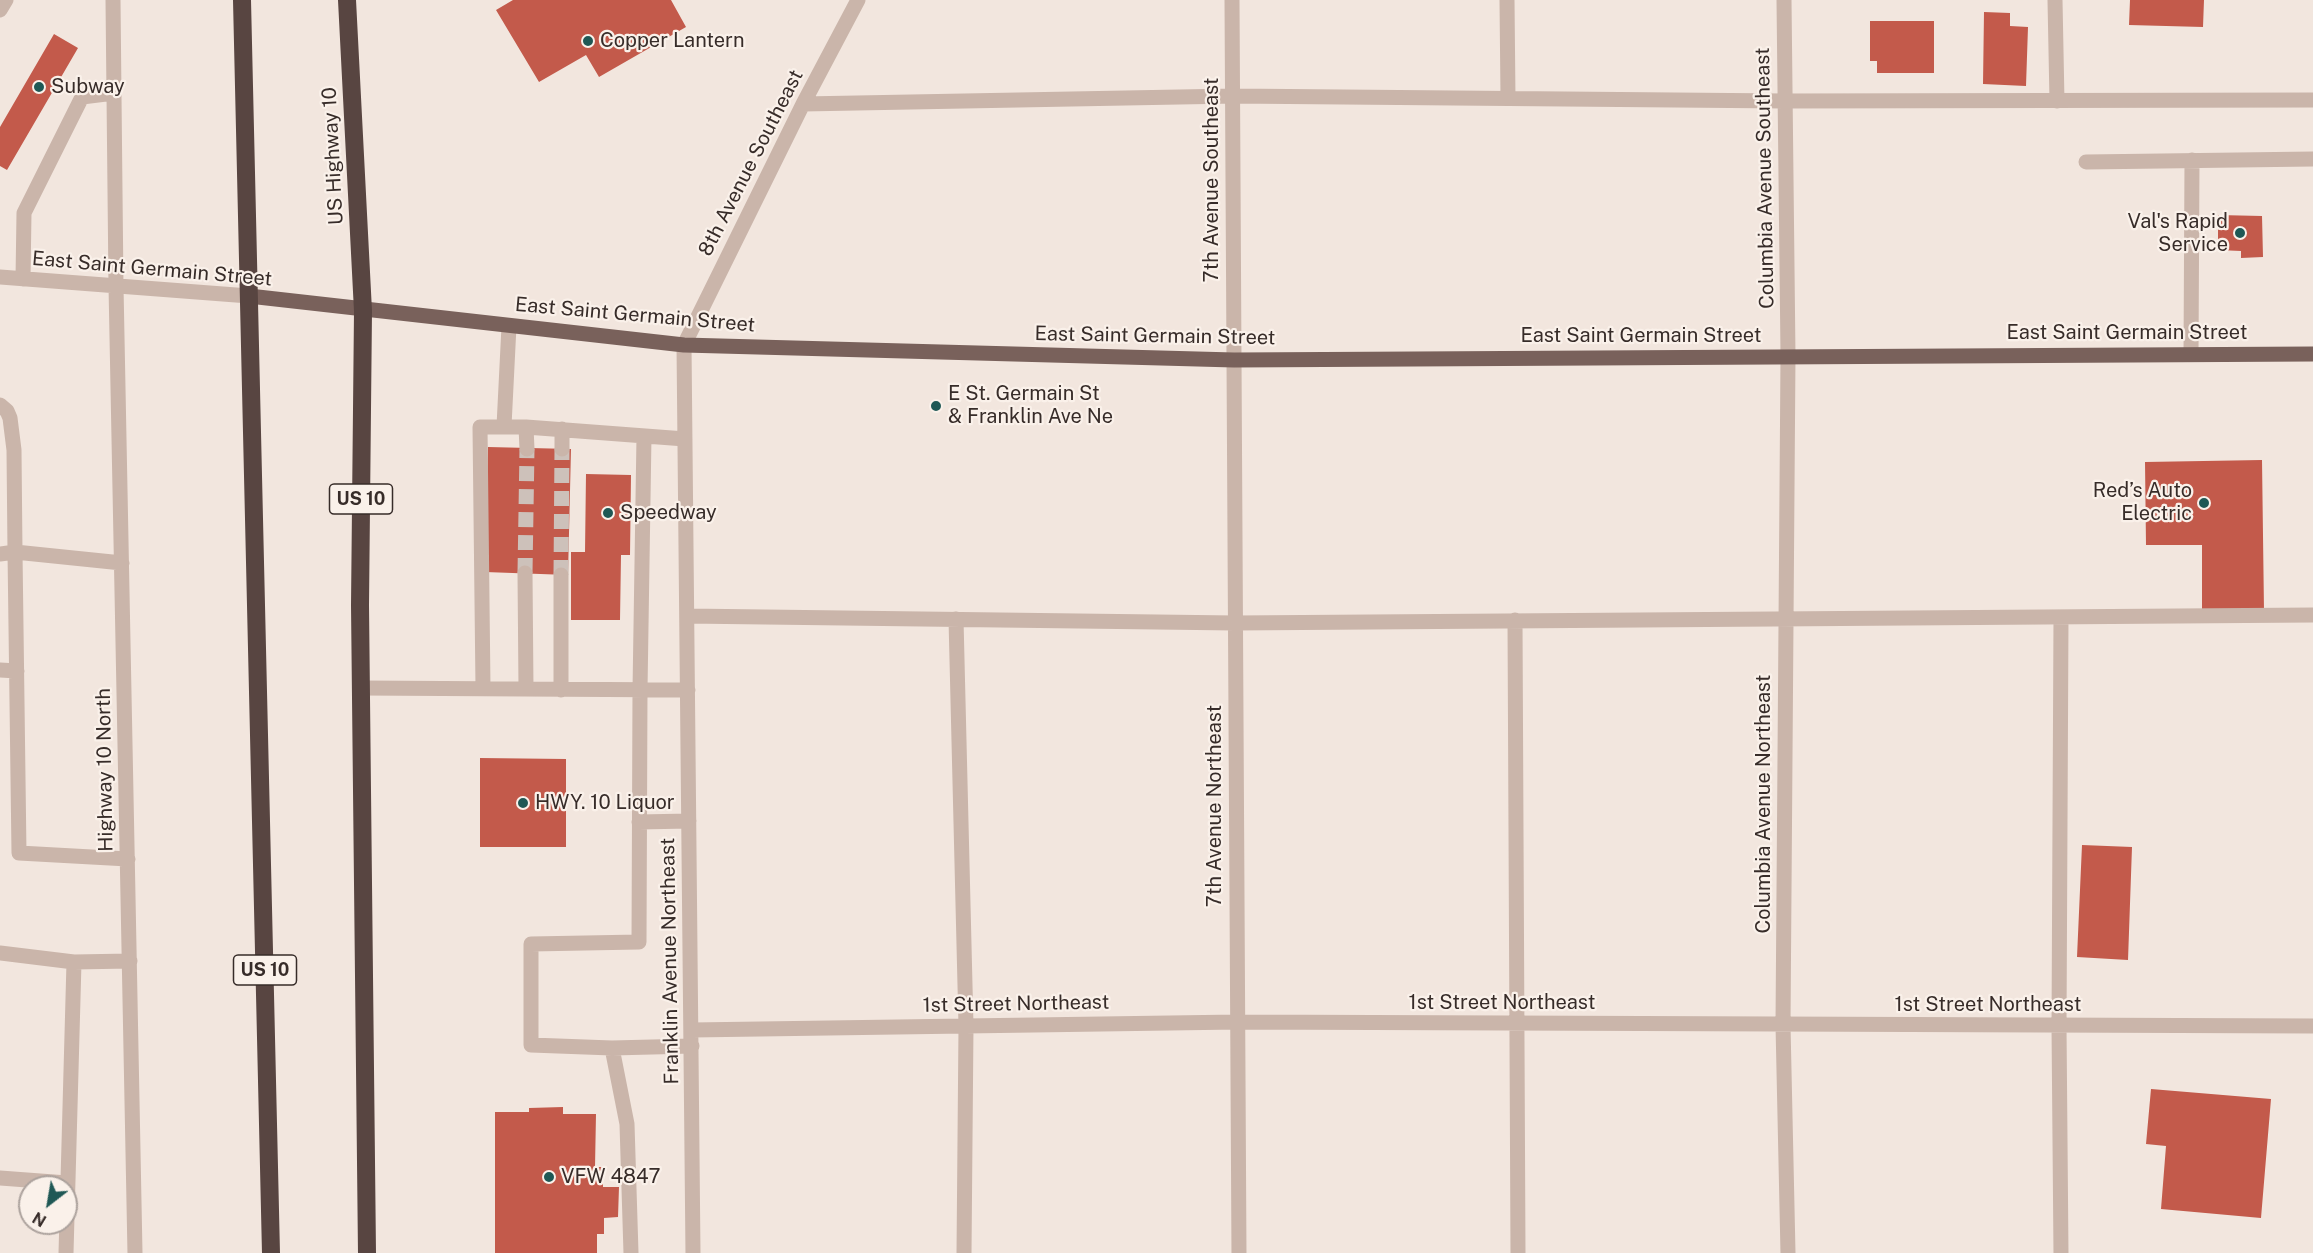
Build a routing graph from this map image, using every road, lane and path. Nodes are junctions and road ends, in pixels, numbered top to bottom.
1 (6, 0) edge
2 (113, 0) edge
3 (242, 0) edge
4 (347, 0) edge
5 (858, 0) edge
6 (1232, 0) edge
7 (1506, 0) edge
8 (1784, 0) edge
9 (2055, 0) edge
10 (0, 10) edge
11 (114, 93) junction
12 (1233, 96) junction
13 (1508, 98) junction
14 (2313, 99) edge
15 (2057, 100) junction
16 (1785, 101) junction
17 (803, 104) junction
18 (2313, 159) edge
19 (2192, 160) junction
20 (2086, 162) dead end
21 (0, 277) edge
22 (23, 279) junction
23 (116, 286) junction
24 (249, 296) junction
25 (363, 310) junction
26 (509, 326) junction
27 (684, 345) junction
28 (2191, 354) junction
29 (2313, 354) edge
30 (1788, 355) junction
31 (1234, 360) junction
32 (0, 405) edge
33 (504, 426) junction
34 (526, 427) junction
35 (562, 429) junction
36 (644, 436) junction
37 (685, 439) junction
38 (527, 448) tunnel mouth
39 (562, 449) tunnel mouth
40 (8, 553) edge
41 (122, 563) junction
42 (525, 573) tunnel mouth
43 (561, 575) tunnel mouth
44 (2313, 615) edge
45 (687, 616) junction
46 (2061, 617) junction
47 (956, 619) junction
48 (1786, 619) junction
49 (1515, 620) junction
50 (1235, 623) junction
51 (0, 670) edge
52 (17, 670) junction
53 (361, 688) junction
54 (483, 688) junction
55 (526, 689) junction
56 (561, 690) junction
57 (640, 690) junction
58 (688, 690) junction
59 (689, 821) junction
60 (639, 822) junction
61 (128, 859) junction
62 (0, 953) edge
63 (130, 961) junction
64 (74, 962) junction
65 (1238, 1022) junction
66 (1516, 1024) junction
67 (1783, 1025) junction
68 (966, 1026) junction
69 (2059, 1026) junction
70 (2313, 1026) edge
71 (692, 1030) junction
72 (692, 1046) junction
73 (612, 1048) junction
74 (68, 1175) edge
75 (0, 1178) edge
76 (18, 1180) edge
77 (67, 1235) edge
78 (66, 1253) edge
79 (135, 1253) edge
80 (271, 1253) edge
81 (367, 1253) edge
82 (630, 1253) edge
83 (693, 1253) edge
84 (964, 1253) edge
85 (1239, 1253) edge
86 (1518, 1253) edge
87 (1788, 1253) edge
88 (2061, 1253) edge

1 - 10 street
2 - 11 street, Highway 10 North
3 - 24 highway, US 10
4 - 25 highway, US Highway 10 / US 10
5 - 17 street, 8th Avenue Southeast
6 - 12 street, 7th Avenue Southeast
7 - 13 street
8 - 16 street, Columbia Avenue Southeast
9 - 15 street
11 - 22 street
11 - 23 street, Highway 10 North
12 - 13 street
12 - 17 street
12 - 31 street, 7th Avenue Southeast
13 - 16 street
14 - 15 street
15 - 16 street
16 - 30 street, Columbia Avenue Southeast
17 - 27 street, 8th Avenue Southeast
18 - 19 street
19 - 20 street
19 - 28 street
21 - 22 street, East Saint Germain Street
22 - 23 street, East Saint Germain Street
23 - 24 street, East Saint Germain Street
23 - 41 street, Highway 10 North
24 - 25 main road, East Saint Germain Street
24 - 80 highway, US 10
25 - 26 main road, East Saint Germain Street
25 - 53 highway, US 10
26 - 27 main road, East Saint Germain Street
26 - 33 street
27 - 31 main road, East Saint Germain Street
27 - 37 street, Franklin Avenue Northeast
28 - 29 main road, East Saint Germain Street
28 - 30 main road, East Saint Germain Street
30 - 31 main road, East Saint Germain Street
30 - 48 street, Columbia Avenue Northeast
31 - 50 street, 7th Avenue Northeast
32 - 40 street
33 - 34 street
33 - 54 street
34 - 35 street
34 - 38 street
35 - 36 street
35 - 39 street
36 - 37 street
36 - 57 street
37 - 45 street, Franklin Avenue Northeast
40 - 41 street
40 - 52 street
41 - 61 street, Highway 10 North
42 - 55 street
43 - 56 street
44 - 46 street
45 - 47 street
45 - 58 street, Franklin Avenue Northeast
46 - 48 street
46 - 69 street
47 - 50 street
47 - 68 street
48 - 49 street
48 - 67 street, Columbia Avenue Northeast
49 - 50 street
49 - 66 street
50 - 65 street, 7th Avenue Northeast
51 - 52 street
52 - 61 street
53 - 54 street
53 - 81 highway, US 10
54 - 55 street
55 - 56 street
56 - 57 street
57 - 58 street
57 - 60 street
58 - 59 street, Franklin Avenue Northeast
59 - 60 street
59 - 71 street, Franklin Avenue Northeast
60 - 73 street
61 - 63 street, Highway 10 North
62 - 64 street
63 - 64 street
63 - 79 street, Highway 10 North
64 - 74 street
65 - 66 street, 1st Street Northeast
65 - 68 street, 1st Street Northeast
65 - 85 street, 7th Avenue Northeast
66 - 67 street, 1st Street Northeast
66 - 86 street
67 - 69 street, 1st Street Northeast
67 - 87 street, Columbia Avenue Northeast
68 - 71 street, 1st Street Northeast
68 - 84 street
69 - 70 street, 1st Street Northeast
69 - 88 street
71 - 72 street, Franklin Avenue Northeast
72 - 73 street
72 - 83 street, Franklin Avenue Northeast
73 - 82 street
75 - 76 street
77 - 78 street

